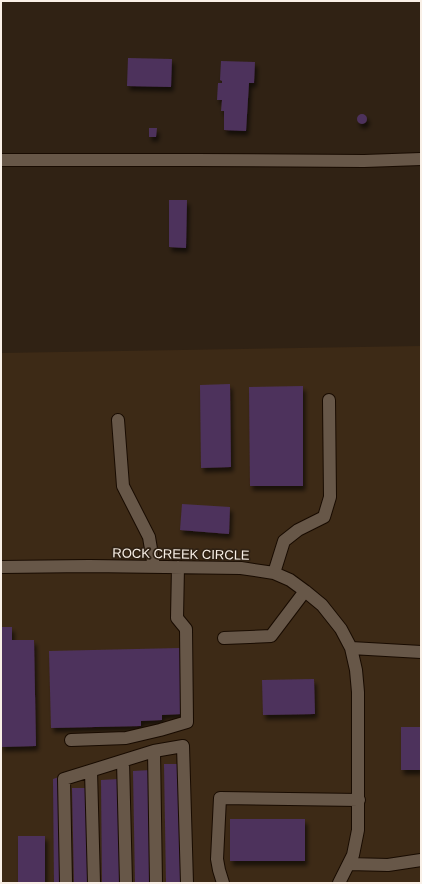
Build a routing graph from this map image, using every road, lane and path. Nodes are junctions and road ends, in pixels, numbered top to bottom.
1 (421, 159) edge
2 (1, 160) edge
3 (329, 400) dead end
4 (118, 420) dead end
5 (1, 567) edge
6 (154, 567) junction
7 (178, 567) junction
8 (274, 573) junction
9 (305, 591) junction
10 (224, 638) dead end
11 (351, 648) junction
12 (421, 652) edge
13 (71, 740) dead end
14 (154, 751) junction
15 (123, 761) junction
16 (91, 771) junction
17 (359, 800) junction
18 (421, 860) edge
19 (349, 864) junction
20 (66, 883) edge
21 (94, 883) edge
22 (126, 883) edge
23 (156, 883) edge
24 (187, 883) edge
25 (223, 883) edge
26 (339, 883) edge

1 - 2 street
3 - 8 street
4 - 6 street
5 - 6 street, ROCK CREEK CIRCLE
6 - 7 street, ROCK CREEK CIRCLE
7 - 8 street, ROCK CREEK CIRCLE
7 - 13 street
8 - 9 street, ROCK CREEK CIRCLE
9 - 10 street
9 - 11 street, ROCK CREEK CIRCLE
11 - 12 street
11 - 17 street, ROCK CREEK CIRCLE
14 - 15 street
14 - 23 street
14 - 24 street
15 - 16 street
15 - 22 street
16 - 20 street
16 - 21 street
17 - 19 street, ROCK CREEK CIRCLE
17 - 25 street
18 - 19 street
19 - 26 street, ROCK CREEK CIRCLE

